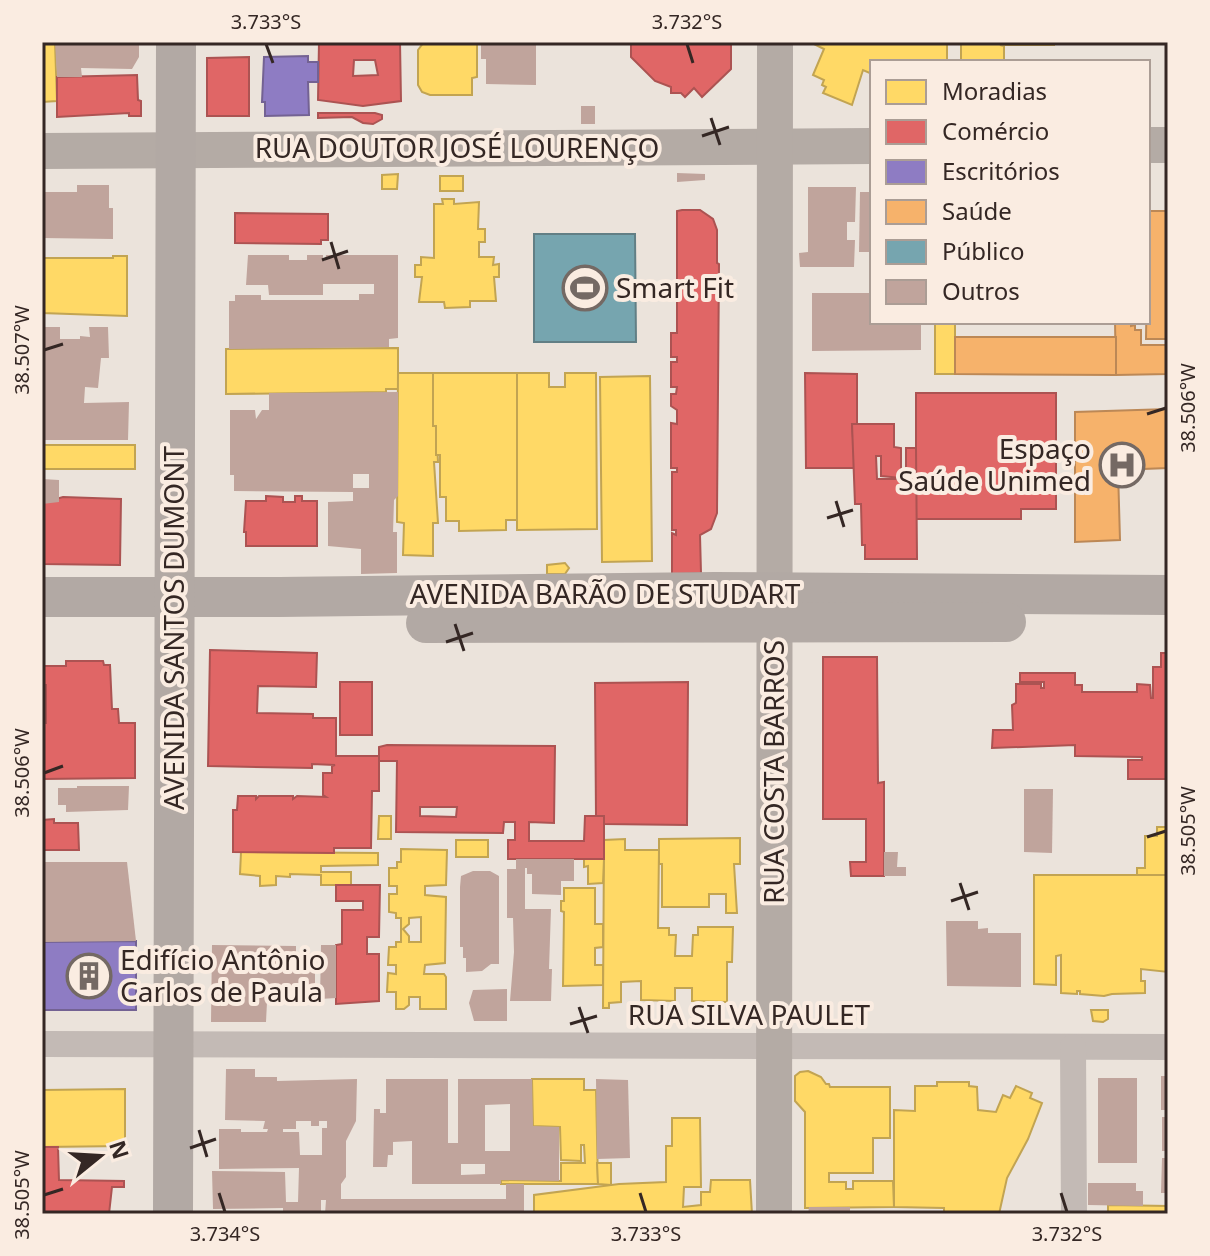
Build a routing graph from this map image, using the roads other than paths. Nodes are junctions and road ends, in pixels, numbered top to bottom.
1 (176, 42) edge
2 (775, 42) edge
3 (870, 146) edge
4 (775, 147) junction
5 (176, 150) junction
6 (42, 151) edge
7 (1168, 595) edge
8 (42, 597) edge
9 (775, 608) junction
10 (175, 611) junction
11 (1168, 621) edge
12 (42, 624) edge
13 (42, 1044) edge
14 (173, 1045) junction
15 (773, 1046) junction
16 (1073, 1047) junction
17 (1168, 1047) edge
18 (173, 1214) edge
19 (774, 1214) edge
20 (1074, 1214) edge

1 - 5 main road, AVENIDA SANTOS DUMONT
2 - 4 street, RUA COSTA BARROS
3 - 4 street, RUA DOUTOR JOSÉ LOURENÇO
4 - 5 street, RUA DOUTOR JOSÉ LOURENÇO
4 - 9 street, RUA COSTA BARROS
5 - 6 street, RUA DOUTOR JOSÉ LOURENÇO
5 - 10 main road, AVENIDA SANTOS DUMONT
7 - 9 main road, AVENIDA BARÃO DE STUDART
8 - 10 main road, AVENIDA BARÃO DE STUDART
9 - 10 main road, AVENIDA BARÃO DE STUDART
9 - 11 main road, AVENIDA BARÃO DE STUDART
9 - 15 street, RUA COSTA BARROS
10 - 12 main road, AVENIDA BARÃO DE STUDART
10 - 14 main road, AVENIDA SANTOS DUMONT
13 - 14 street, RUA SILVA PAULET
14 - 15 street, RUA SILVA PAULET
14 - 18 main road, AVENIDA SANTOS DUMONT
15 - 16 street, RUA SILVA PAULET
15 - 19 street, RUA COSTA BARROS
16 - 17 street, RUA SILVA PAULET
16 - 20 street

